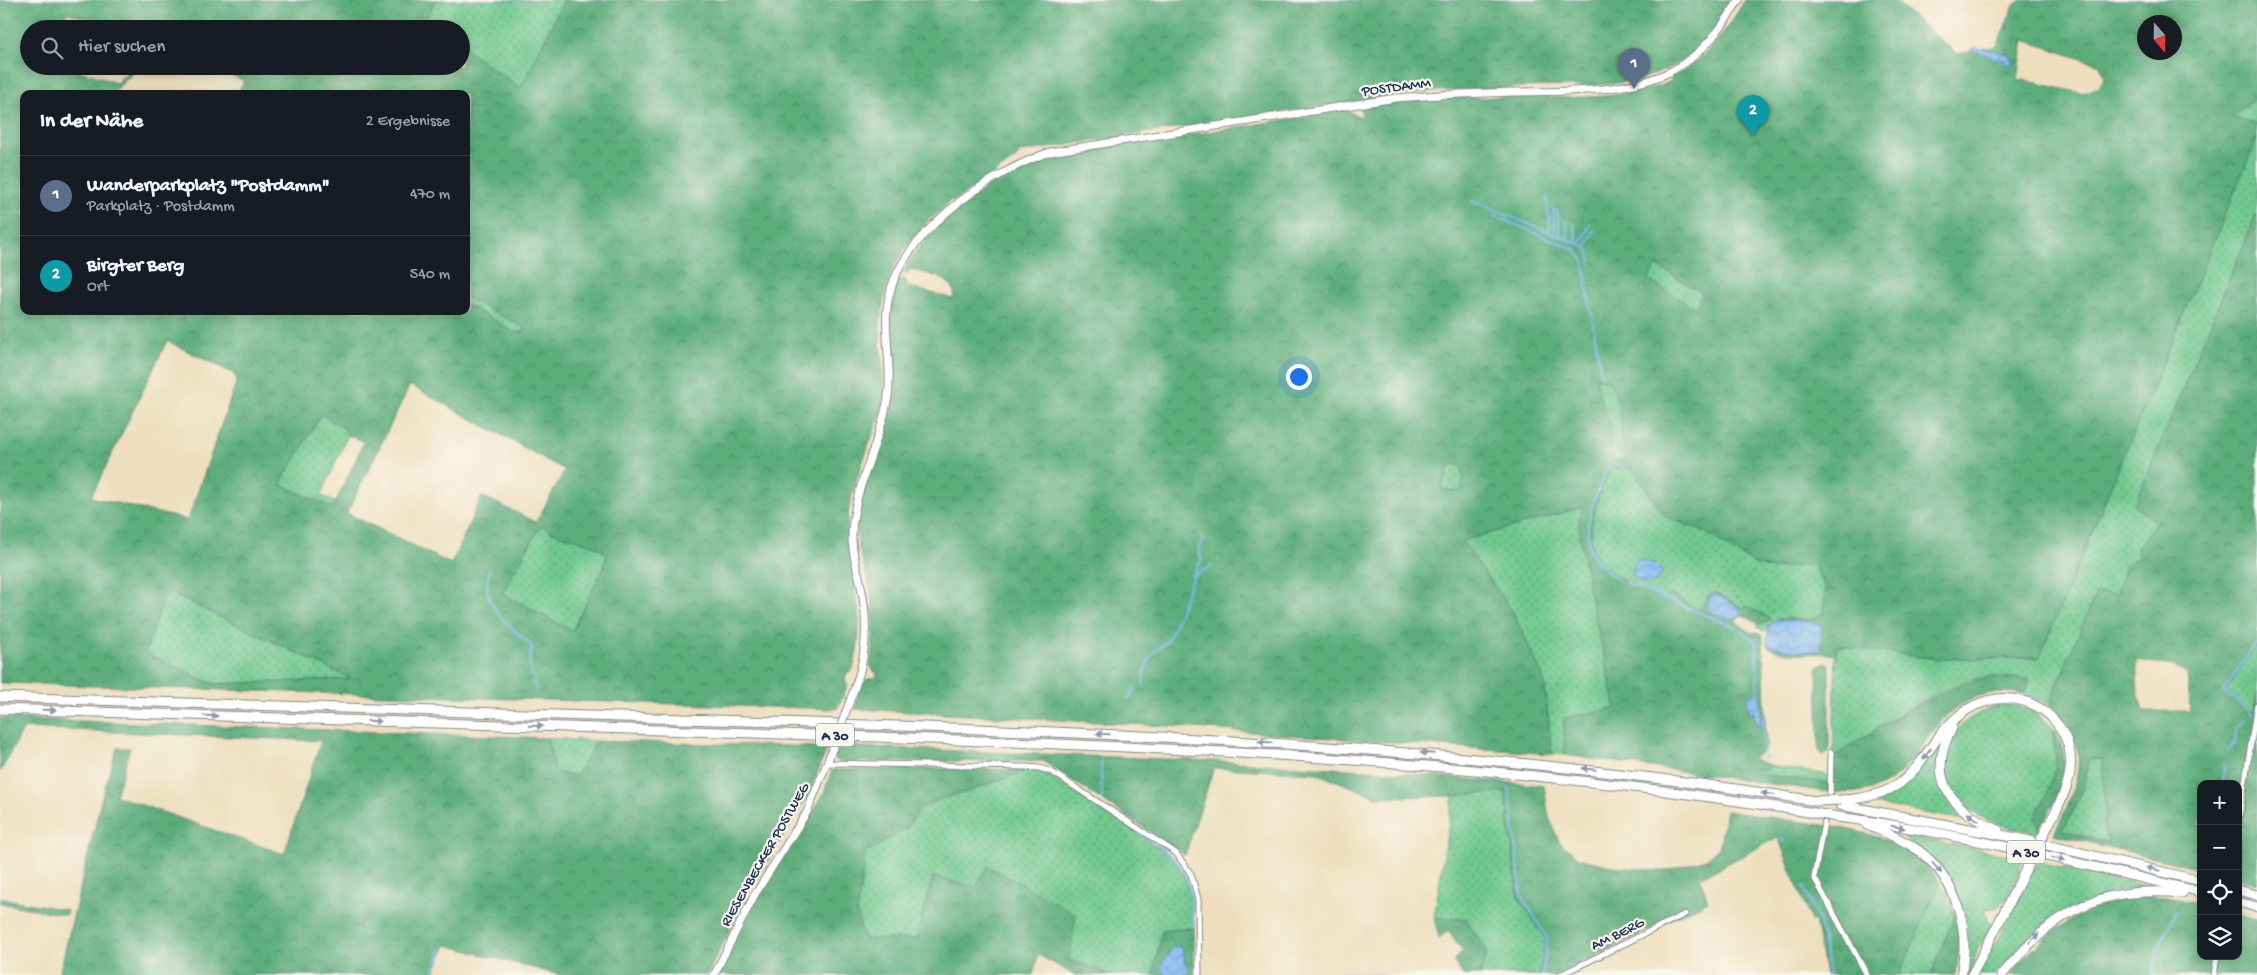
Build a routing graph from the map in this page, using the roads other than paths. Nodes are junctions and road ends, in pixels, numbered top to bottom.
1 (1739, 0) edge
2 (1026, 160) joint
3 (0, 697) edge
4 (2257, 705) edge
5 (0, 709) edge
6 (1959, 717) junction
7 (1831, 752) dead end
8 (829, 761) junction
9 (1830, 793) dead end
10 (2242, 800) edge
11 (1840, 802) junction
12 (1850, 818) junction
13 (1824, 823) dead end
14 (2017, 838) junction
15 (2197, 880) edge
16 (2242, 891) edge
17 (2197, 892) edge
18 (2197, 893) edge
19 (2257, 895) edge
20 (2242, 903) edge
21 (2257, 907) edge
22 (1685, 914) dead end
23 (2216, 960) edge
24 (714, 975) edge
25 (1199, 975) edge
26 (1560, 975) edge
27 (1867, 975) edge
28 (1961, 975) edge
29 (1972, 975) edge
30 (2002, 975) edge
31 (2214, 975) edge

1 - 2 street, POSTDAMM
2 - 8 street, RIESENBECKER POSTWEG, bridge
11 -> 3 highway, A 30, bridge
4 - 10 street
5 -> 12 highway, A 30, bridge
6 -> 11 highway
14 -> 6 highway
6 - 29 highway, bridge
7 - 9 street
8 - 24 street, RIESENBECKER POSTWEG
8 - 25 street
11 - 14 highway, A 30
12 -> 17 highway, A 30
12 -> 28 highway
13 - 27 street
15 -> 14 highway, A 30
16 - 19 highway
30 -> 18 highway
20 - 21 highway
22 - 26 street, AM BERG
23 - 31 street

